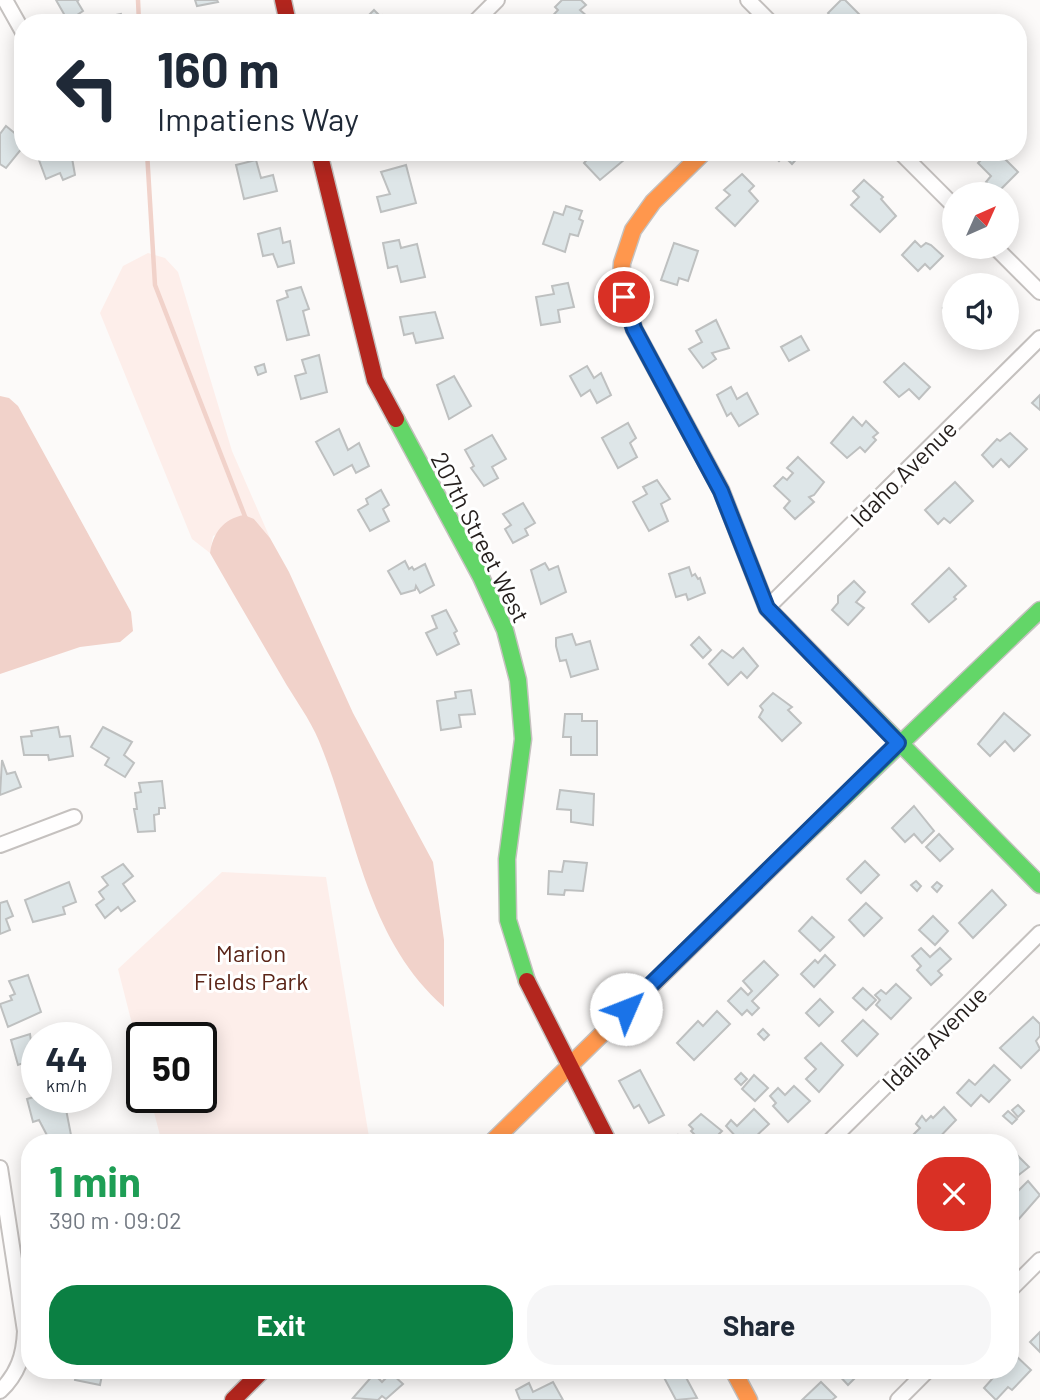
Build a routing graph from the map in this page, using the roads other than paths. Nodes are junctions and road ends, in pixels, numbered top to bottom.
1 (5, 0) edge
2 (497, 0) edge
3 (748, 0) edge
4 (483, 14) edge
5 (762, 14) edge
6 (14, 16) edge
7 (321, 161) edge
8 (695, 161) edge
9 (909, 161) edge
10 (942, 194) edge
11 (1007, 259) edge
12 (1040, 292) edge
13 (1040, 338) edge
14 (767, 608) junction
15 (1040, 610) edge
16 (898, 743) junction
17 (74, 817) dead end
18 (0, 845) edge
19 (1040, 886) edge
20 (1040, 933) edge
21 (567, 1066) junction
22 (500, 1134) edge
23 (605, 1134) edge
24 (837, 1134) edge
25 (0, 1168) edge
26 (1040, 1260) edge
27 (1019, 1281) edge
28 (21, 1305) edge
29 (21, 1358) edge
30 (254, 1379) edge
31 (738, 1379) edge
32 (919, 1379) edge
33 (0, 1391) edge
34 (233, 1400) edge
35 (749, 1400) edge
36 (898, 1400) edge

1 - 6 street
2 - 4 street
3 - 5 street
7 - 21 street, 207th Street West
8 - 14 street
9 - 10 street
11 - 12 street
13 - 14 street, Idaho Avenue
14 - 16 street
15 - 16 street
16 - 19 street
16 - 21 street
17 - 18 street
20 - 24 street, Idalia Avenue
21 - 22 street
21 - 23 street, 207th Street West
25 - 28 street
26 - 27 street
29 - 33 street
30 - 34 street
31 - 35 street
32 - 36 street

